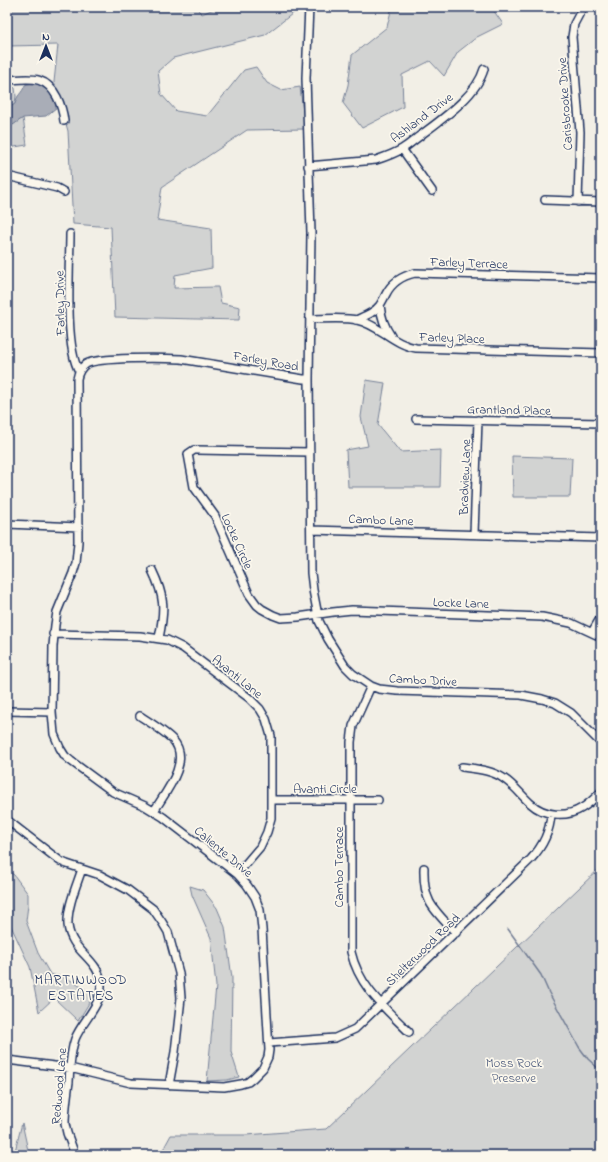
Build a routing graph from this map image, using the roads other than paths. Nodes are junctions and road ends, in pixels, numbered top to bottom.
1 (309, 7) edge
2 (581, 8) edge
3 (484, 69) dead end
4 (7, 80) edge
5 (64, 121) dead end
6 (402, 149) junction
7 (308, 166) junction
8 (7, 176) edge
9 (432, 191) dead end
10 (64, 192) dead end
11 (545, 200) dead end
12 (578, 202) junction
13 (601, 202) edge
14 (70, 234) dead end
15 (601, 278) edge
16 (380, 305) junction
17 (310, 319) junction
18 (356, 320) junction
19 (394, 338) junction
20 (601, 353) edge
21 (79, 371) junction
22 (309, 379) junction
23 (416, 419) dead end
24 (478, 420) junction
25 (601, 423) edge
26 (310, 452) junction
27 (7, 524) edge
28 (79, 527) junction
29 (311, 530) junction
30 (474, 534) junction
31 (601, 538) edge
32 (152, 570) dead end
33 (317, 614) junction
34 (601, 617) edge
35 (592, 632) junction
36 (53, 634) junction
37 (601, 637) edge
38 (159, 638) junction
39 (371, 686) junction
40 (7, 711) edge
41 (52, 712) junction
42 (140, 716) dead end
43 (601, 743) edge
44 (462, 768) dead end
45 (601, 792) edge
46 (271, 800) junction
47 (350, 800) junction
48 (378, 800) dead end
49 (154, 811) junction
50 (551, 814) junction
51 (7, 820) edge
52 (424, 868) dead end
53 (82, 869) junction
54 (237, 874) junction
55 (456, 933) junction
56 (382, 1004) junction
57 (409, 1032) dead end
58 (270, 1043) junction
59 (7, 1060) edge
60 (70, 1068) junction
61 (169, 1085) junction
62 (75, 1155) edge

1 - 7 street, Farley Road
2 - 12 street, Carisbrooke Drive
3 - 6 street, Ashland Drive
4 - 5 street
6 - 7 street, Ashland Drive
6 - 9 street
7 - 17 street, Farley Road
8 - 10 street
11 - 12 street
12 - 13 street
14 - 21 street, Farley Drive
15 - 16 street, Farley Terrace
16 - 18 street, Farley Terrace
16 - 19 street
17 - 18 street, Farley Place
17 - 22 street, Farley Road
18 - 19 street, Farley Place
19 - 20 street, Farley Place
21 - 22 street, Farley Road
21 - 28 street
22 - 26 street
23 - 24 street, Grantland Place
24 - 25 street, Grantland Place
24 - 30 street, Bradview Lane
26 - 29 street
26 - 33 street, Locke Circle
27 - 28 street
28 - 36 street, Caliente Drive
29 - 30 street, Cambo Lane
29 - 33 street, Cambo Drive
30 - 31 street, Cambo Lane
32 - 38 street
33 - 35 street, Locke Lane
33 - 39 street, Cambo Drive
34 - 35 street
35 - 37 street, Locke Lane
36 - 38 street, Avanti Lane
36 - 41 street, Caliente Drive
38 - 46 street, Avanti Lane
39 - 43 street, Cambo Drive
39 - 47 street, Cambo Terrace
40 - 41 street
41 - 49 street, Caliente Drive
42 - 49 street
44 - 50 street
45 - 50 street
46 - 47 street, Avanti Circle
46 - 54 street, Avanti Lane
47 - 48 street, Avanti Circle
47 - 56 street, Cambo Terrace
49 - 54 street, Caliente Drive
50 - 55 street, Shelterwood Road
51 - 53 street
52 - 55 street
53 - 60 street, Redwood Lane
53 - 61 street
54 - 58 street, Caliente Drive
55 - 56 street, Shelterwood Road
56 - 57 street, Cambo Terrace
56 - 58 street, Shelterwood Road
58 - 61 street, Caliente Drive
59 - 60 street, Caliente Drive
60 - 61 street, Caliente Drive
60 - 62 street, Redwood Lane

